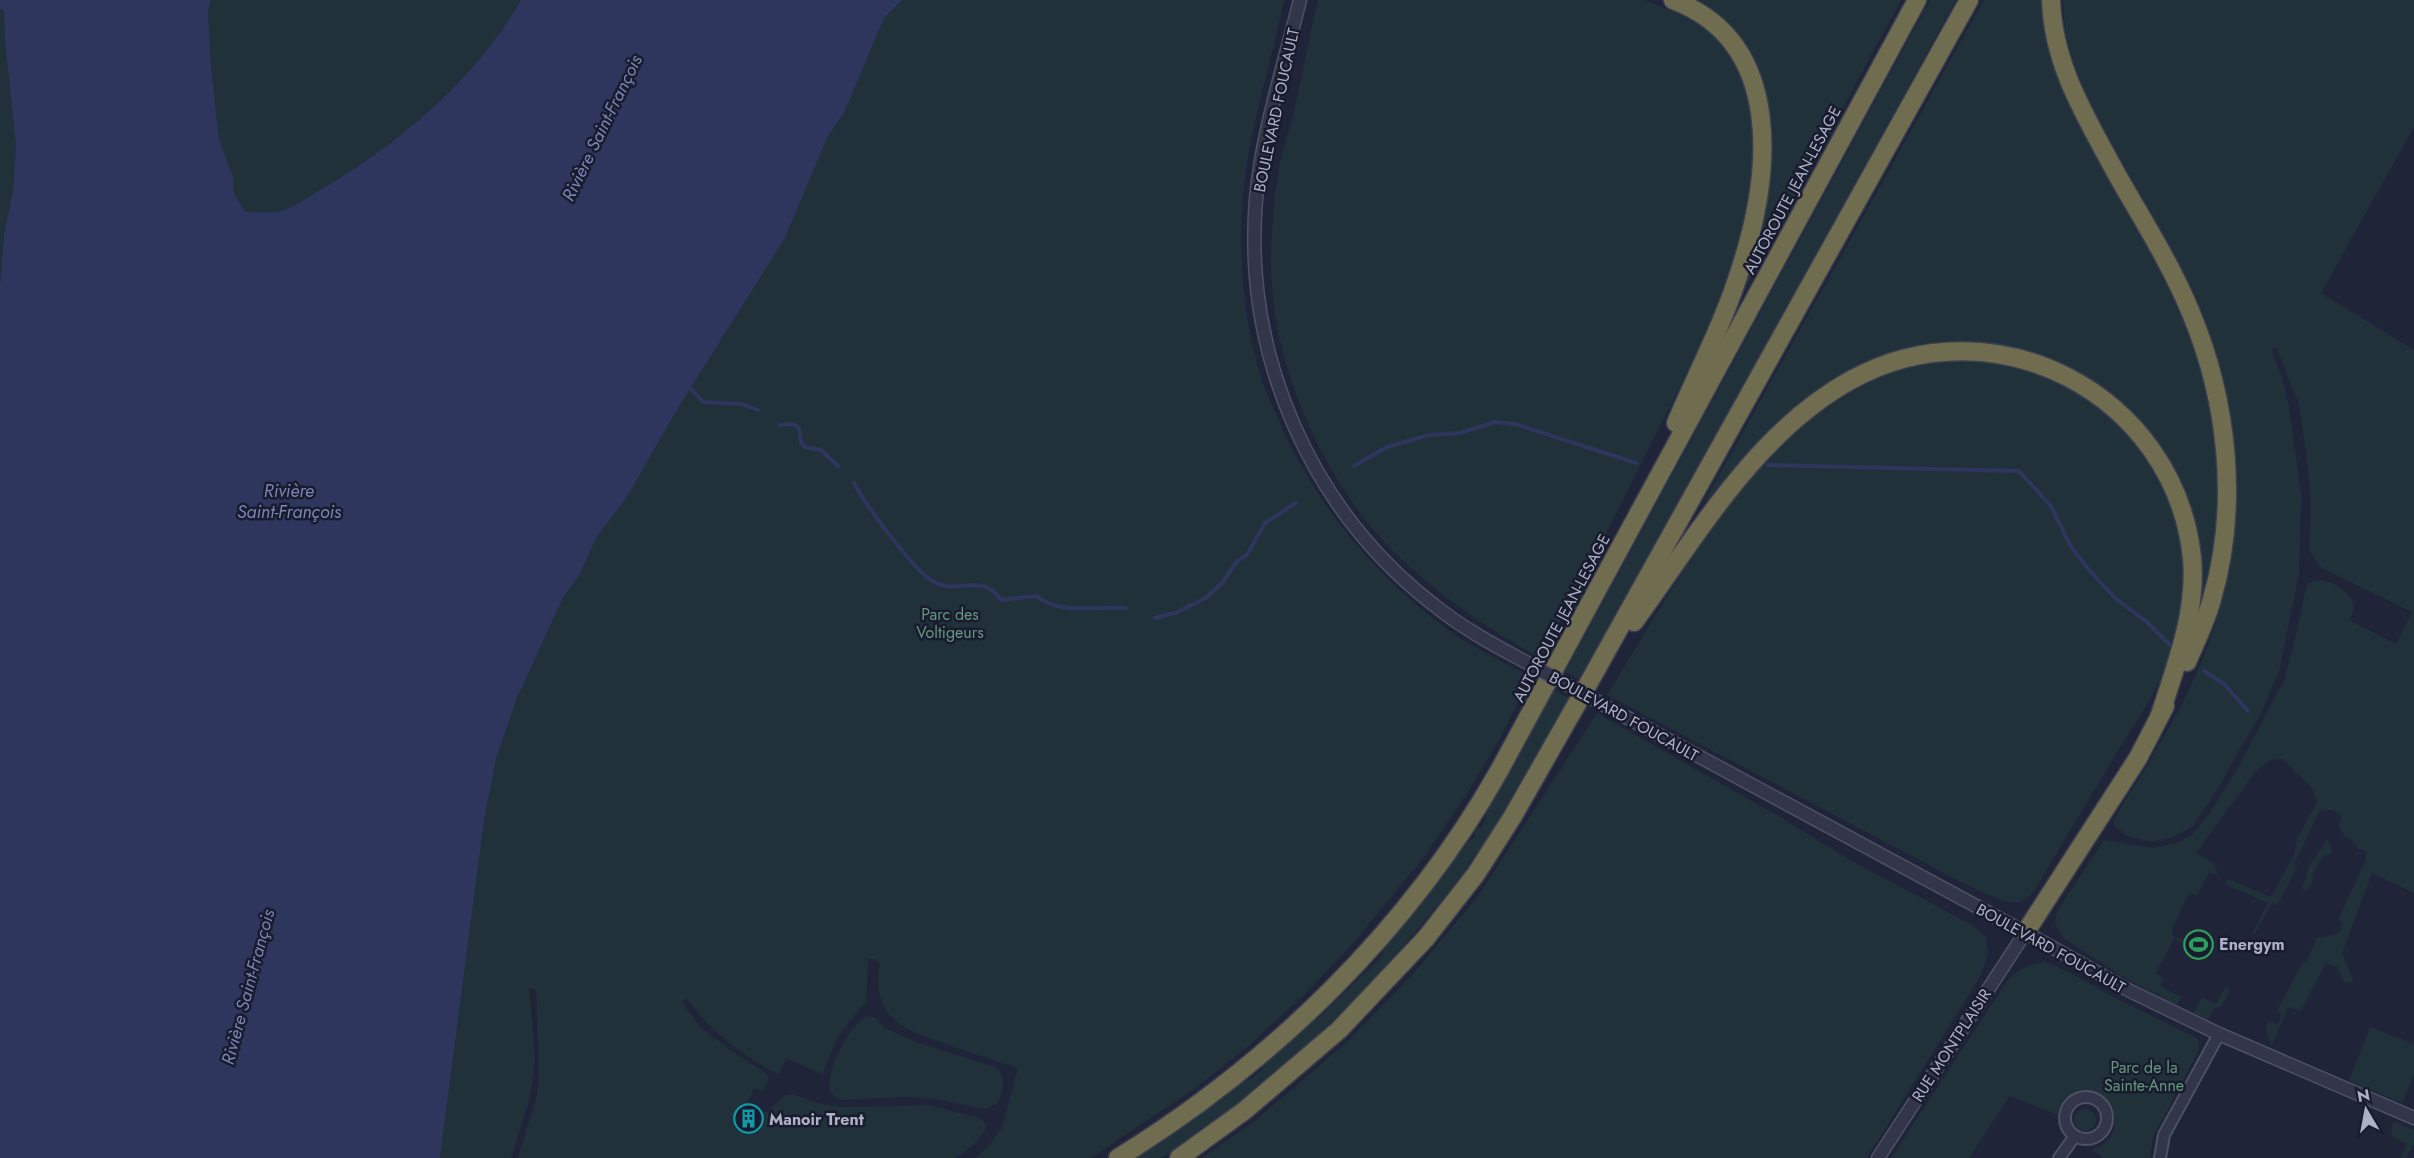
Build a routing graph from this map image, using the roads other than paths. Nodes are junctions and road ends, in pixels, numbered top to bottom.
1 (1300, 0) edge
2 (1673, 0) edge
3 (1917, 0) edge
4 (1969, 0) edge
5 (2051, 0) edge
6 (1632, 527) junction
7 (1587, 687) junction
8 (2160, 715) junction
9 (2025, 933) junction
10 (2219, 1034) junction
11 (2414, 1118) edge
12 (2075, 1136) dead end
13 (1118, 1158) edge
14 (1179, 1158) edge
15 (1878, 1158) edge
16 (2059, 1158) edge
17 (2160, 1158) edge

1 - 9 street, BOULEVARD FOUCAULT, bridge
2 - 6 highway
3 - 6 highway, AUTOROUTE JEAN-LESAGE
4 - 7 highway
5 - 8 highway
6 - 13 highway, AUTOROUTE JEAN-LESAGE
7 - 8 highway
7 - 14 highway
8 - 9 highway
9 - 10 street, BOULEVARD FOUCAULT
9 - 15 street, RUE MONTPLAISIR
10 - 11 street, BOULEVARD FOUCAULT
10 - 17 street
12 - 16 street

